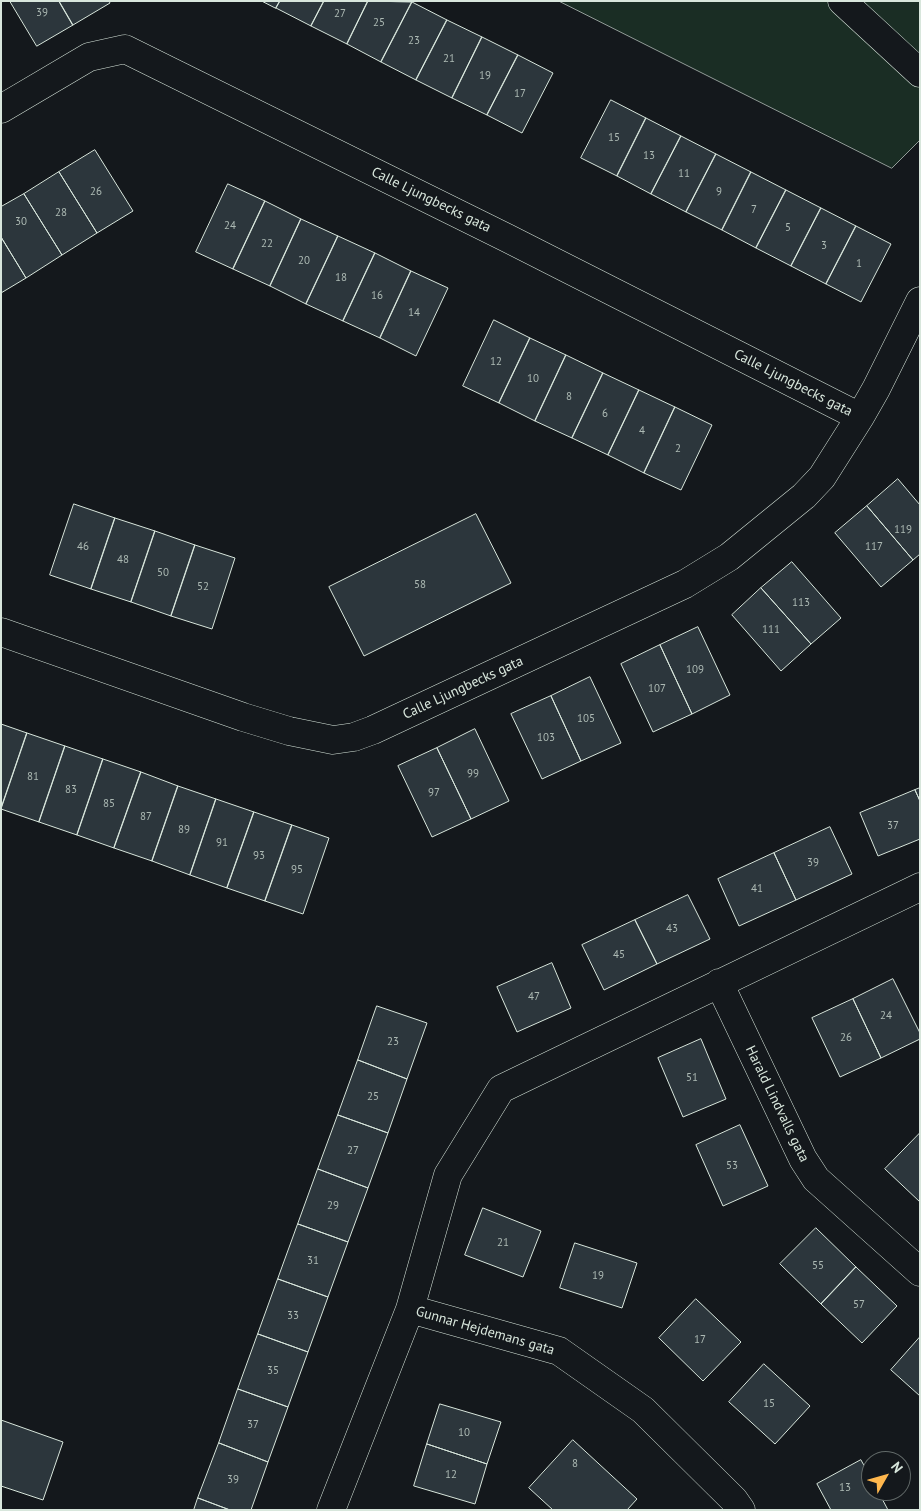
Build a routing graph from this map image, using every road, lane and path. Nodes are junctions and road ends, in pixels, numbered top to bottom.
1 (842, 1) edge
2 (920, 73) edge
3 (1, 109) edge
4 (920, 301) edge
5 (860, 417) junction
6 (1, 632) edge
7 (920, 887) edge
8 (719, 983) junction
9 (920, 1272) edge
10 (410, 1309) junction
11 (331, 1510) edge
12 (741, 1510) edge

1 - 2 street
3 - 5 street, Calle Ljungbecks gata
4 - 5 street, Calle Ljungbecks gata
5 - 6 street, Calle Ljungbecks gata
7 - 8 street
8 - 9 street, Harald Lindvalls gata
8 - 10 street, Gunnar Hejdemans gata
10 - 11 street, Gunnar Hejdemans gata
10 - 12 street, Gunnar Hejdemans gata

